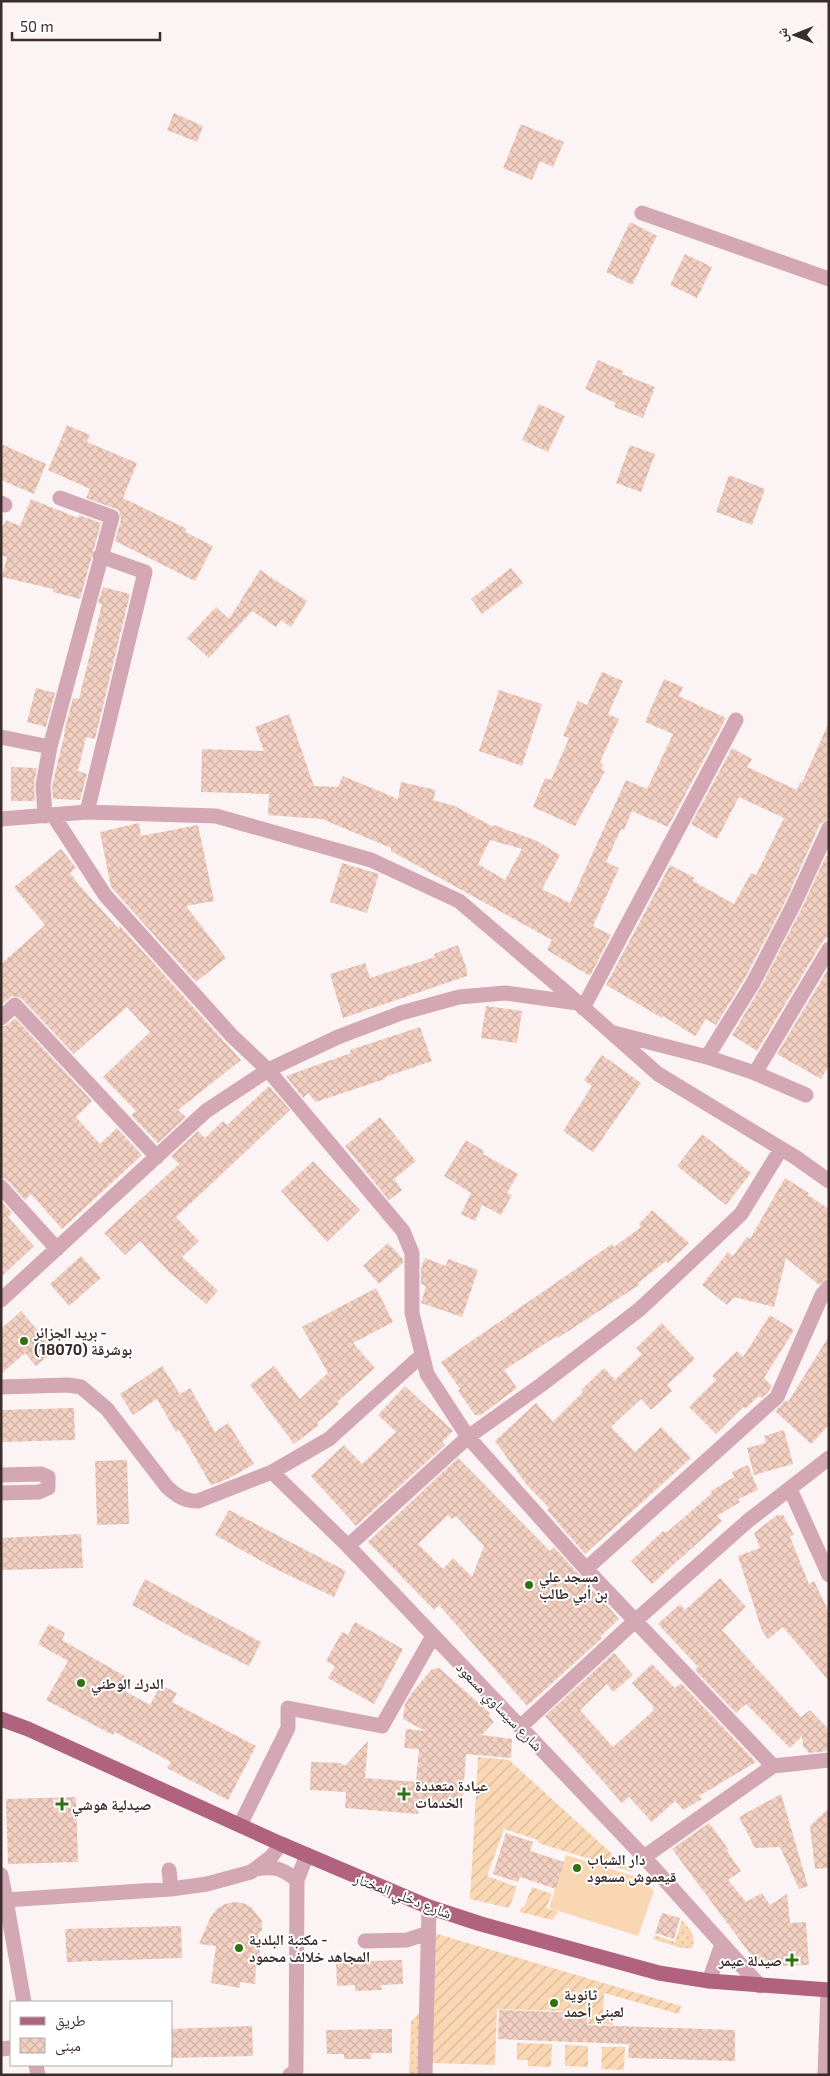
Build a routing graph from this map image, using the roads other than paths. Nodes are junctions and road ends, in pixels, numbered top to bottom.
1 (642, 214) dead end
2 (829, 279) edge
3 (60, 498) dead end
4 (100, 556) junction
5 (736, 720) dead end
6 (1, 736) edge
7 (50, 747) junction
8 (87, 812) junction
9 (49, 815) junction
10 (1, 819) edge
11 (829, 828) edge
12 (829, 949) edge
13 (581, 1006) junction
14 (1, 1018) edge
15 (610, 1032) junction
16 (707, 1057) junction
17 (268, 1070) junction
18 (755, 1073) junction
19 (806, 1095) dead end
20 (781, 1149) junction
21 (157, 1157) junction
22 (829, 1181) edge
23 (1, 1187) edge
24 (57, 1249) junction
25 (829, 1287) edge
26 (1, 1300) edge
27 (422, 1355) junction
28 (1, 1387) edge
29 (468, 1437) junction
30 (829, 1458) edge
31 (272, 1472) junction
32 (1, 1475) edge
33 (790, 1488) junction
34 (1, 1493) edge
35 (348, 1546) junction
36 (586, 1569) junction
37 (829, 1575) edge
38 (635, 1621) junction
39 (433, 1636) junction
40 (1, 1719) edge
41 (520, 1727) junction
42 (829, 1760) edge
43 (773, 1766) junction
44 (240, 1825) junction
45 (281, 1844) junction
46 (307, 1855) junction
47 (644, 1857) junction
48 (256, 1869) junction
49 (169, 1870) dead end
50 (1, 1875) edge
51 (297, 1880) junction
52 (171, 1890) junction
53 (3, 1900) edge
54 (429, 1906) junction
55 (428, 1933) junction
56 (365, 1941) dead end
57 (722, 1944) junction
58 (709, 1981) junction
59 (760, 1986) junction
60 (828, 1990) edge
61 (24, 2001) edge
62 (290, 2075) edge
63 (425, 2075) edge
64 (825, 2075) edge

1 - 2 street
3 - 4 street
4 - 7 street
4 - 8 street
5 - 13 street
6 - 7 street
7 - 9 street
8 - 9 street
8 - 13 street
9 - 10 street
9 - 17 street
11 - 16 street
12 - 18 street
13 - 15 street
13 - 17 street
14 - 21 street
15 - 16 street
15 - 20 street
16 - 18 street
17 - 21 street
17 - 27 street
18 - 19 street
20 - 22 street
20 - 29 street
21 - 24 street
23 - 24 street
24 - 26 street
25 - 36 street
27 - 29 street
27 - 31 street
28 - 31 street
29 - 35 street
29 - 36 street
30 - 33 street
31 - 35 street, شارع سيساوي مسعود
32 - 34 street
33 - 37 street
33 - 38 street
35 - 39 street, شارع سيساوي مسعود
36 - 38 street
38 - 41 street
38 - 43 street
39 - 41 street, شارع سيساوي مسعود
39 - 44 street
40 - 44 main road, شارع دخلي المختار
41 - 47 street, شارع سيساوي مسعود
42 - 43 street
43 - 47 street
44 - 45 main road, شارع دخلي المختار
45 - 46 main road, شارع دخلي المختار
45 - 48 street
46 - 51 street
46 - 54 main road, شارع دخلي المختار
47 - 57 street, شارع سيساوي مسعود
48 - 51 street
48 - 52 street
49 - 52 street
50 - 53 street
51 - 62 street
52 - 53 street
53 - 61 street
54 - 55 street
54 - 58 main road, شارع دخلي المختار
55 - 56 street
55 - 63 street
57 - 58 street
57 - 59 street, شارع سيساوي مسعود
58 - 59 main road, شارع دخلي المختار
59 - 60 main road, شارع دخلي المختار
60 - 64 street

